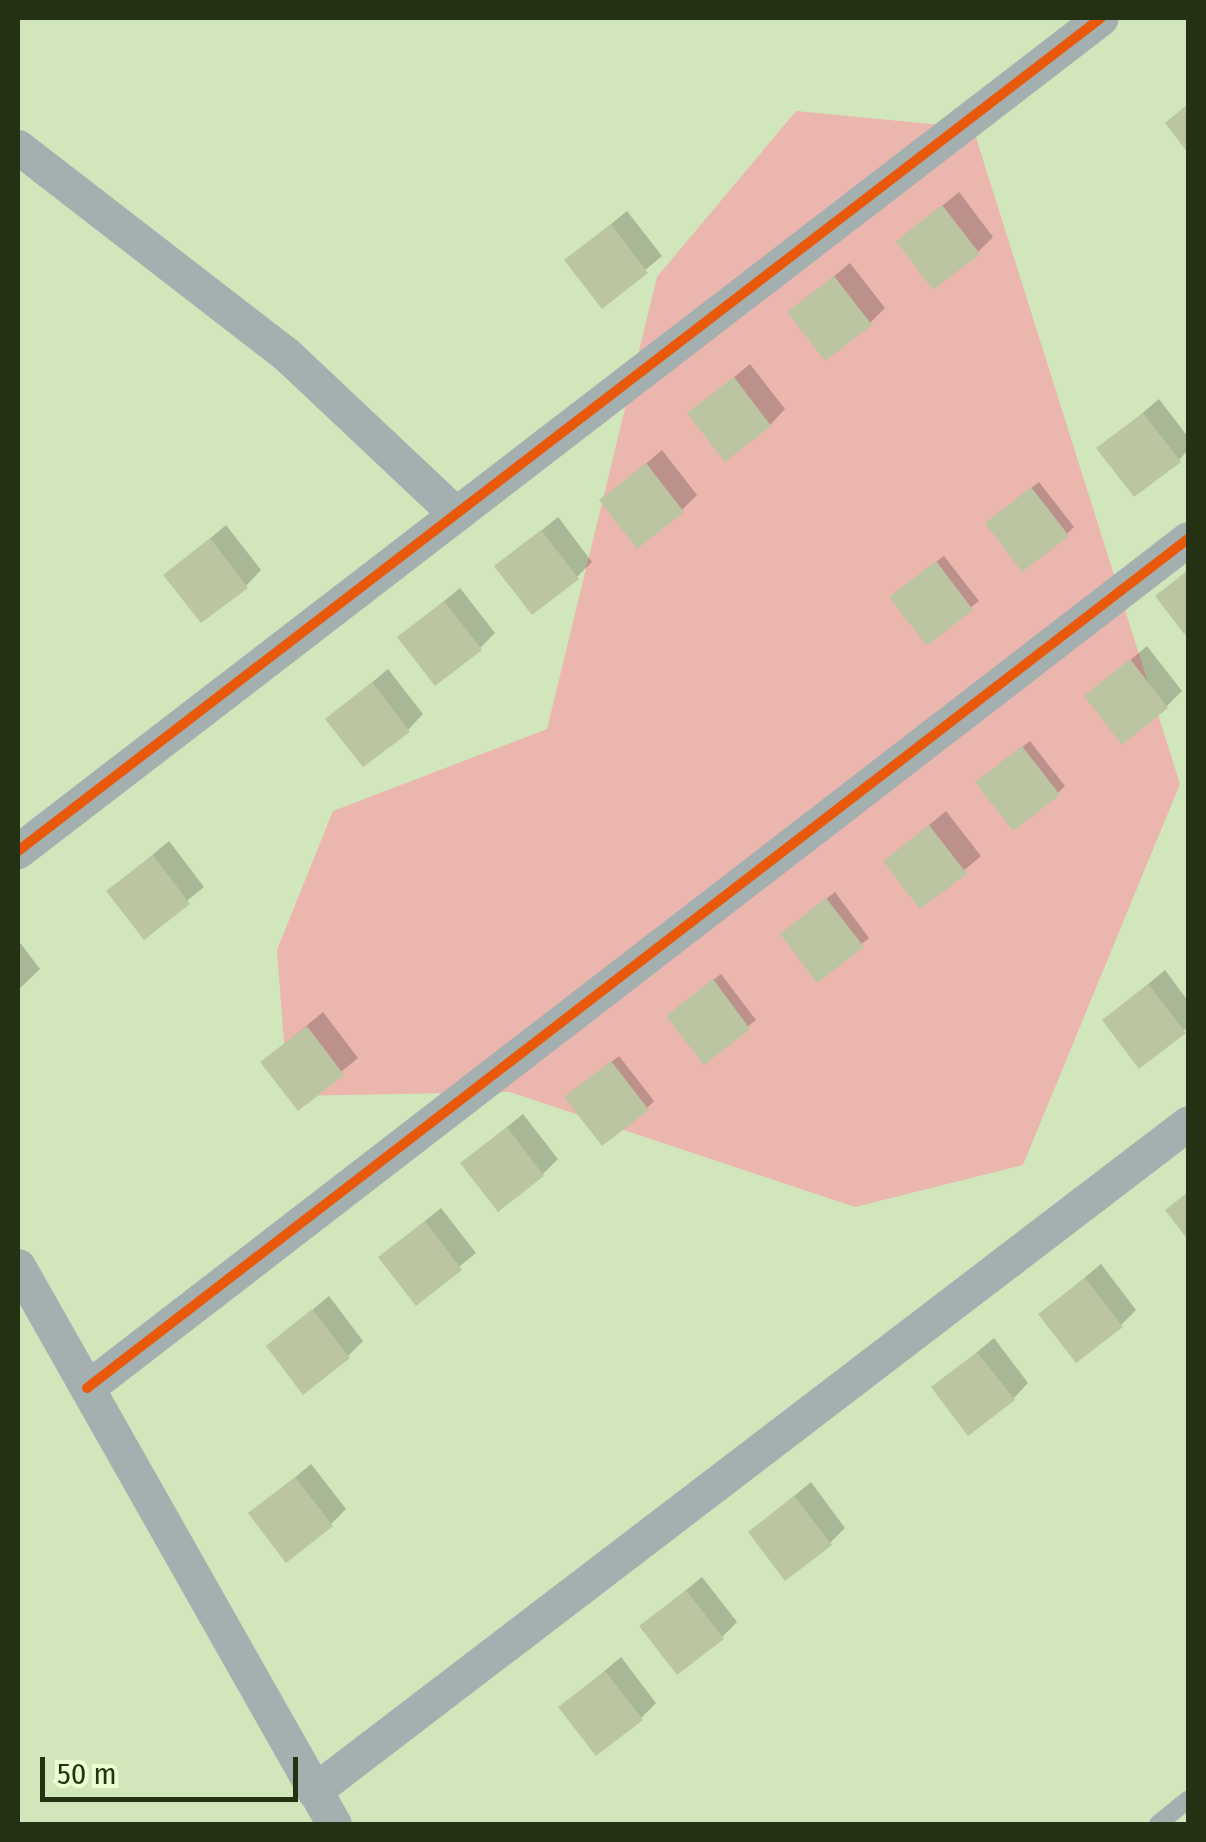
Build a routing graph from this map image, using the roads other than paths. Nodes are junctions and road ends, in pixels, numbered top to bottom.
1 (1101, 18) edge
2 (18, 147) edge
3 (456, 514) junction
4 (1188, 539) edge
5 (18, 851) edge
6 (1188, 1123) edge
7 (18, 1266) edge
8 (86, 1388) junction
9 (314, 1791) junction
10 (1188, 1800) edge
11 (334, 1824) edge
12 (1158, 1824) edge

1 - 3 street
2 - 3 street
3 - 5 street
4 - 8 street
6 - 9 street
7 - 8 street
8 - 9 street
9 - 11 street
10 - 12 lane

